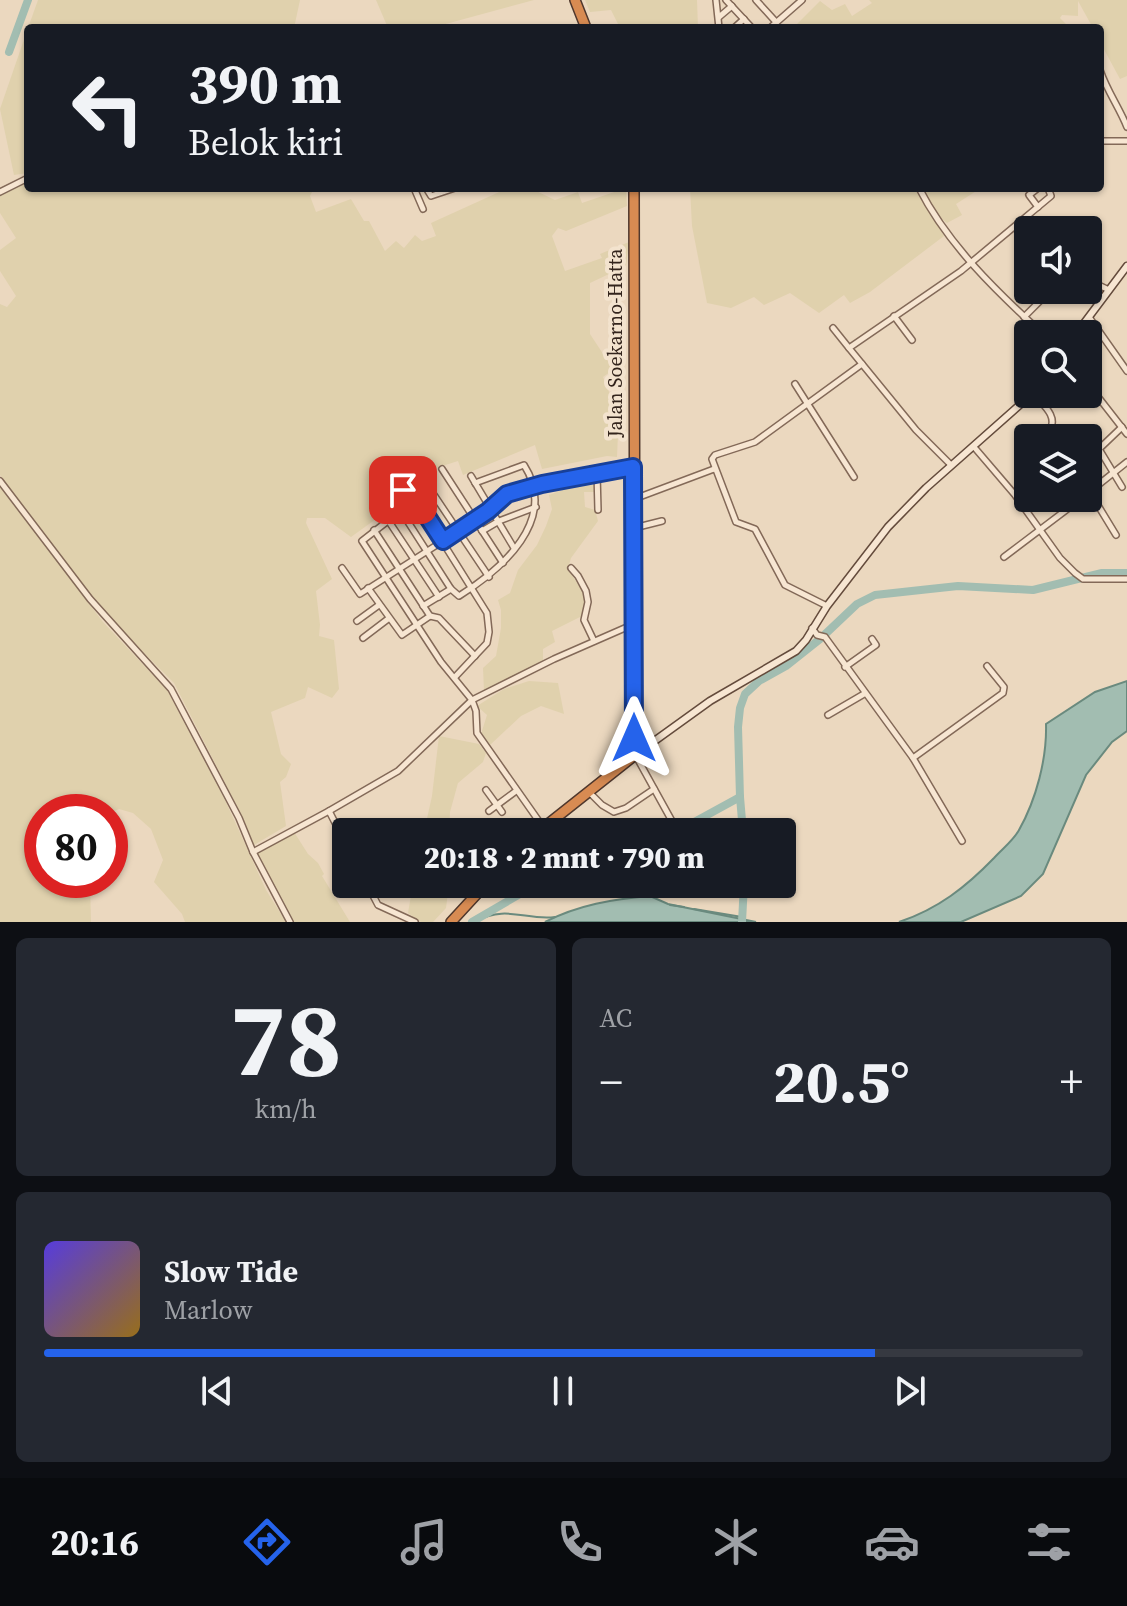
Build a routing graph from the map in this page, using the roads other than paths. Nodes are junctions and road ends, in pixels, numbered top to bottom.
1 (575, 0) edge
2 (716, 0) edge
3 (726, 0) edge
4 (756, 0) edge
5 (785, 0) edge
6 (802, 0) edge
7 (732, 6) junction
8 (792, 8) junction
9 (719, 17) junction
10 (744, 19) junction
11 (776, 22) joint
12 (584, 24) edge
13 (719, 24) edge
14 (738, 24) edge
15 (748, 24) edge
16 (1104, 82) edge
17 (1127, 127) edge
18 (1104, 141) edge
19 (1127, 141) edge
20 (24, 180) edge
21 (0, 192) edge
22 (416, 192) edge
23 (634, 192) edge
24 (921, 192) edge
25 (1033, 192) edge
26 (1050, 192) edge
27 (1038, 207) junction
28 (423, 209) dead end
29 (972, 262) junction
30 (1127, 266) edge
31 (1102, 286) edge
32 (1109, 290) junction
33 (1037, 304) edge
34 (894, 316) junction
35 (1024, 317) junction
36 (1089, 317) junction
37 (1027, 320) edge
38 (1087, 320) edge
39 (833, 328) dead end
40 (912, 340) dead end
41 (849, 348) junction
42 (862, 364) junction
43 (1127, 371) edge
44 (795, 384) dead end
45 (1102, 401) edge
46 (809, 402) junction
47 (1017, 408) edge
48 (1125, 429) edge
49 (974, 447) junction
50 (1127, 462) edge
51 (951, 465) junction
52 (633, 467) junction
53 (442, 469) dead end
54 (714, 469) junction
55 (597, 473) junction
56 (1113, 473) junction
57 (471, 476) dead end
58 (854, 477) dead end
59 (0, 481) edge
60 (1102, 481) edge
61 (475, 483) junction
62 (532, 486) junction
63 (1122, 487) dead end
64 (432, 492) dead end
65 (392, 497) junction
66 (633, 500) junction
67 (536, 507) junction
68 (491, 509) junction
69 (598, 510) dead end
70 (1064, 512) edge
71 (1102, 512) edge
72 (389, 520) junction
73 (475, 520) junction
74 (499, 521) junction
75 (662, 521) dead end
76 (633, 528) junction
77 (374, 530) junction
78 (459, 531) junction
79 (482, 531) junction
80 (1040, 531) junction
81 (1116, 535) dead end
82 (443, 541) junction
83 (514, 548) junction
84 (428, 550) junction
85 (1004, 557) dead end
86 (415, 558) junction
87 (503, 563) junction
88 (342, 568) dead end
89 (401, 568) junction
90 (571, 568) dead end
91 (385, 577) junction
92 (489, 577) junction
93 (1127, 579) edge
94 (368, 588) junction
95 (472, 588) junction
96 (451, 589) junction
97 (439, 597) junction
98 (379, 605) junction
99 (423, 606) junction
100 (827, 606) junction
101 (430, 616) junction
102 (388, 619) junction
103 (357, 621) dead end
104 (634, 624) junction
105 (417, 626) junction
106 (814, 632) junction
107 (363, 638) dead end
108 (872, 639) dead end
109 (594, 641) junction
110 (475, 656) junction
111 (987, 666) dead end
112 (845, 667) junction
113 (455, 677) junction
114 (866, 695) junction
115 (472, 700) junction
116 (828, 715) dead end
117 (635, 755) junction
118 (913, 758) junction
119 (654, 789) junction
120 (486, 790) dead end
121 (588, 790) junction
122 (516, 791) junction
123 (497, 805) junction
124 (329, 811) junction
125 (489, 811) dead end
126 (502, 812) dead end
127 (333, 818) edge
128 (533, 818) edge
129 (554, 818) edge
130 (671, 818) edge
131 (962, 841) dead end
132 (253, 852) junction
133 (375, 898) edge
134 (473, 898) edge
135 (290, 922) edge
136 (415, 922) edge
137 (451, 922) edge

1 - 12 highway
2 - 9 street
3 - 7 street
4 - 11 street
5 - 8 street
6 - 8 street
7 - 9 street
7 - 10 street
8 - 11 street
9 - 13 street
10 - 14 street
10 - 15 street
16 - 17 street
18 - 19 street
20 - 21 street
22 - 28 street
23 - 52 highway, Jalan Soekarno-Hatta
24 - 29 street
25 - 27 street
26 - 27 street
27 - 29 street
29 - 34 street
29 - 35 street
30 - 32 main road
31 - 32 street
32 - 36 main road
33 - 35 street
34 - 40 street
34 - 41 street
35 - 37 street
36 - 38 main road
36 - 43 street
39 - 41 street
41 - 42 street
42 - 46 street
42 - 51 street
44 - 46 street
45 - 48 street
46 - 54 street
46 - 58 street
47 - 49 main road
48 - 56 street
49 - 51 main road
49 - 80 street
50 - 56 street
51 - 100 main road
52 - 55 street
52 - 66 highway, Jalan Soekarno-Hatta
53 - 73 street
54 - 66 street
54 - 100 street
55 - 62 street
55 - 69 street
56 - 60 street
56 - 63 street
57 - 61 street
59 - 132 street
61 - 62 street
61 - 68 street
62 - 67 street
62 - 68 street
64 - 78 street
65 - 72 street
65 - 82 street
65 - 84 street
66 - 76 highway, Jalan Soekarno-Hatta
67 - 74 street
67 - 83 street
68 - 73 street
68 - 74 street
70 - 80 street
71 - 81 street
72 - 77 street
72 - 86 street
73 - 78 street
73 - 79 street
74 - 79 street
74 - 83 street
75 - 76 street
76 - 104 highway, Jalan Soekarno-Hatta
77 - 89 street
77 - 91 street
78 - 82 street
78 - 92 street
79 - 87 street
80 - 85 street
80 - 93 street
82 - 84 street
82 - 95 street
83 - 87 street
84 - 86 street
84 - 96 street
86 - 89 street
86 - 97 street
87 - 92 street
88 - 94 street
89 - 91 street
89 - 99 street
90 - 109 street
91 - 94 street
91 - 105 street
92 - 95 street
94 - 98 street
95 - 96 street
95 - 110 street
96 - 97 street
97 - 99 street
98 - 102 street
98 - 103 street
99 - 101 street
100 - 106 main road
101 - 105 street
101 - 110 street
102 - 105 street
102 - 107 street
104 - 109 street
104 - 117 highway, Jalan Soekarno-Hatta
105 - 113 street
106 - 112 street
106 - 117 main road
108 - 112 street
109 - 115 street
110 - 113 street
111 - 118 street
112 - 114 street
113 - 115 street
114 - 116 street
114 - 118 street
115 - 122 street
115 - 124 street
117 - 119 street
117 - 121 highway
118 - 131 street
119 - 121 street
119 - 130 street
120 - 123 street
121 - 129 highway
122 - 123 street
122 - 128 street
123 - 125 street
123 - 126 street
124 - 127 street
124 - 132 street
132 - 135 street
133 - 136 street
134 - 137 highway

